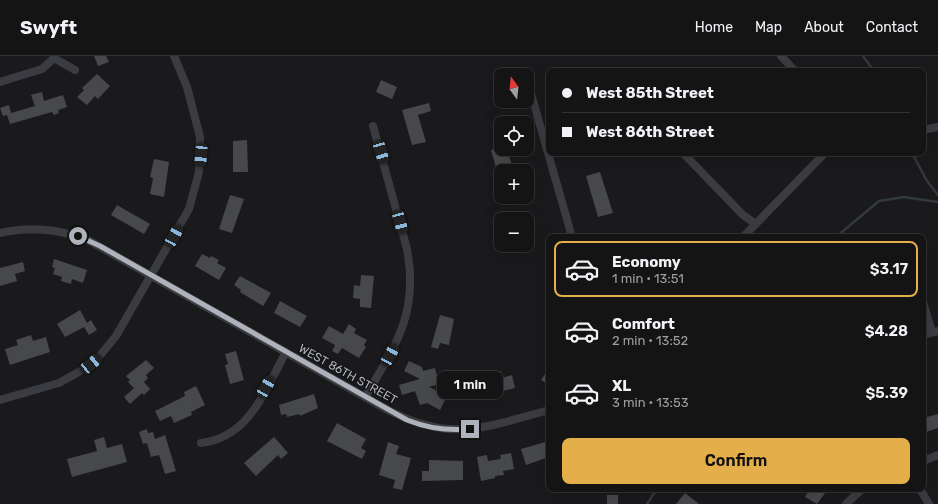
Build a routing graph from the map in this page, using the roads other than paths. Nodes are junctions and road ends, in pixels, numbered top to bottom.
1 (174, 56) edge
2 (781, 56) edge
3 (54, 57) edge
4 (792, 68) edge
5 (75, 70) dead end
6 (0, 82) edge
7 (534, 104) edge
8 (373, 126) dead end
9 (938, 127) edge
10 (926, 129) edge
11 (546, 146) edge
12 (549, 156) edge
13 (686, 156) edge
14 (822, 156) edge
15 (756, 224) junction
16 (0, 233) edge
17 (571, 234) edge
18 (746, 234) edge
19 (151, 275) junction
20 (926, 309) edge
21 (935, 331) edge
22 (286, 352) junction
23 (365, 397) junction
24 (0, 400) edge
25 (546, 411) edge
26 (202, 443) dead end
27 (938, 455) edge
28 (926, 460) edge
29 (859, 492) edge
30 (922, 492) edge
31 (846, 504) edge
32 (929, 504) edge

1 - 19 street
2 - 4 street
3 - 5 street
3 - 6 street
7 - 11 street
8 - 23 street
9 - 10 street
12 - 17 street
13 - 15 street
14 - 15 street
15 - 18 street
16 - 19 street, WEST 86TH STREET
19 - 22 street, WEST 86TH STREET
19 - 24 street
20 - 21 street
22 - 23 street, WEST 86TH STREET
22 - 26 street
23 - 25 street, WEST 86TH STREET
27 - 28 street
29 - 31 street
30 - 32 street

